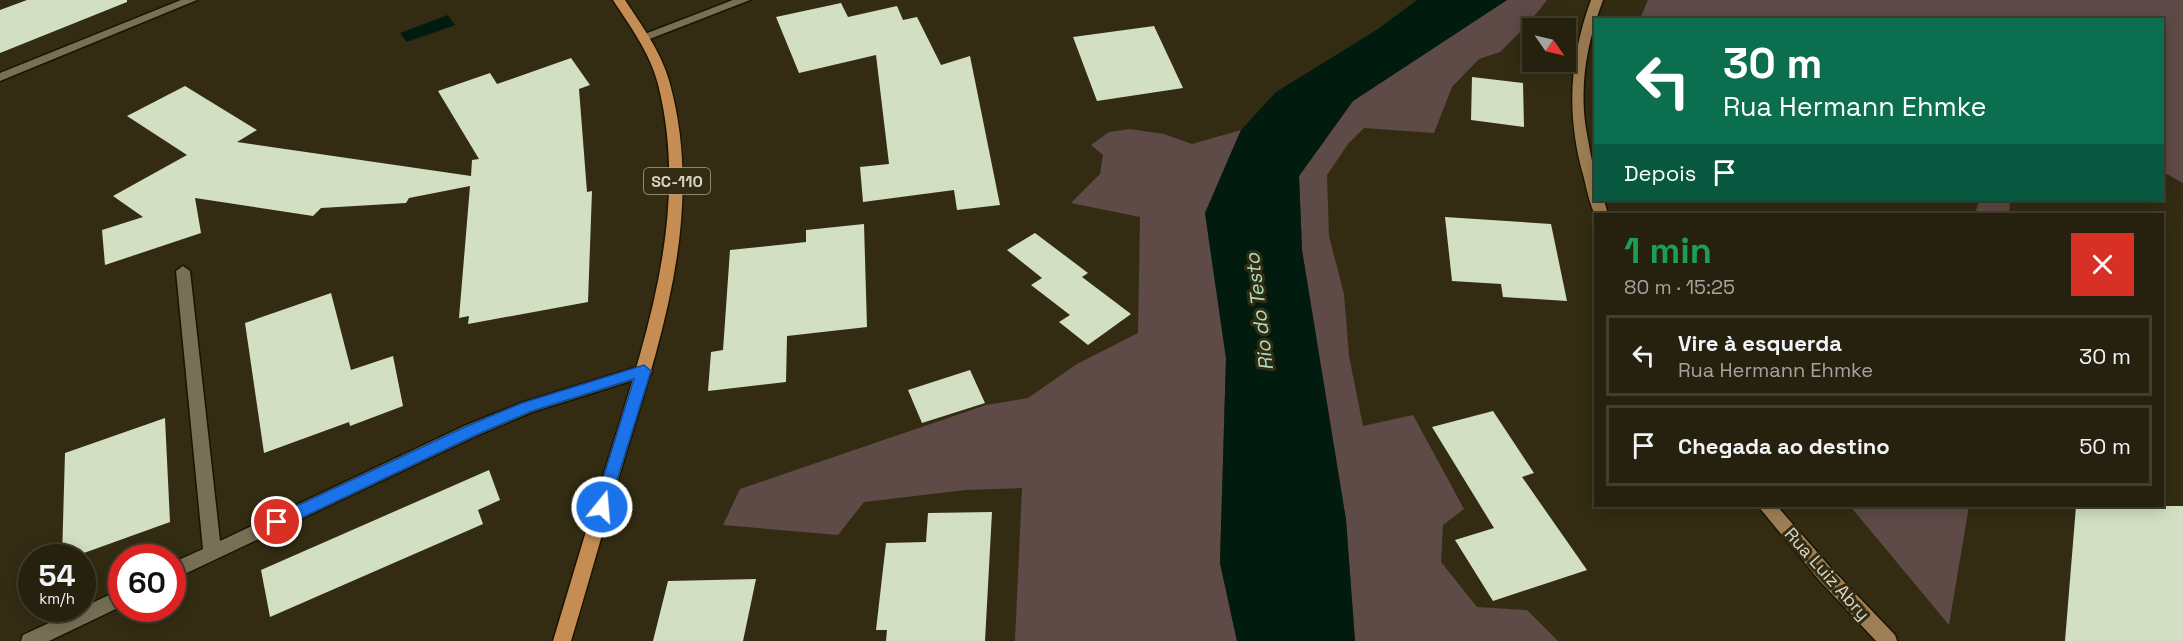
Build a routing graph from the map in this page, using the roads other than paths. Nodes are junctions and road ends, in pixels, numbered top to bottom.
1 (191, 0) edge
2 (619, 0) edge
3 (744, 0) edge
4 (1597, 0) edge
5 (643, 37) junction
6 (0, 77) edge
7 (1594, 190) edge
8 (183, 271) dead end
9 (644, 371) junction
10 (1768, 507) edge
11 (212, 553) junction
12 (186, 565) edge
13 (108, 604) edge
14 (30, 641) edge
15 (562, 641) edge
16 (1888, 641) edge

1 - 6 street
2 - 5 main road, SC-110
3 - 5 street
4 - 7 street
5 - 9 main road, SC-110
8 - 11 street
9 - 11 street
9 - 15 main road, SC-110
10 - 16 street, Rua Luiz Abry
11 - 12 street
13 - 14 street

